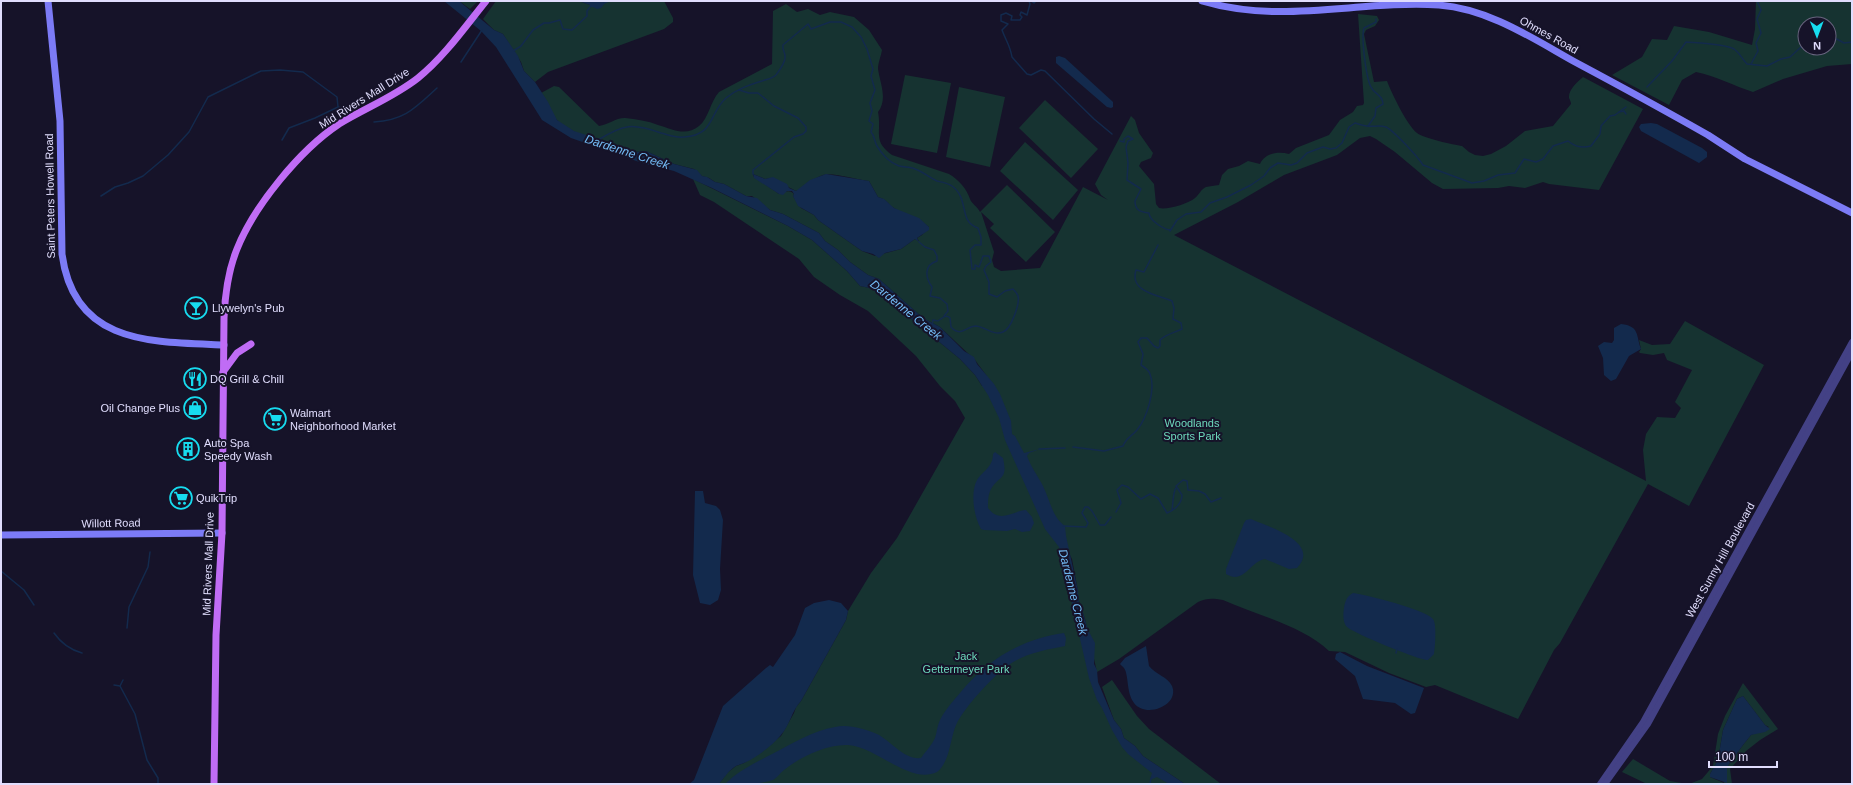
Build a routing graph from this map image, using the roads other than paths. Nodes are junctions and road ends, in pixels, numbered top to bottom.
1 (48, 1) edge
2 (486, 1) edge
3 (1202, 1) edge
4 (1852, 213) edge
5 (1852, 342) edge
6 (251, 344) dead end
7 (224, 345) junction
8 (1852, 352) edge
9 (223, 372) junction
10 (222, 533) junction
11 (1, 535) edge
12 (214, 784) edge
13 (1600, 784) edge
14 (1606, 784) edge

1 - 7 main road, Saint Peters Howell Road
2 - 7 main road, Mid Rivers Mall Drive
3 - 4 main road, Ohmes Road
5 - 13 street, West Sunny Hill Boulevard
6 - 9 main road
7 - 9 main road, Mid Rivers Mall Drive
8 - 14 street, West Sunny Hill Boulevard
9 - 10 main road, Mid Rivers Mall Drive
10 - 11 main road, Willott Road
10 - 12 main road, Mid Rivers Mall Drive

